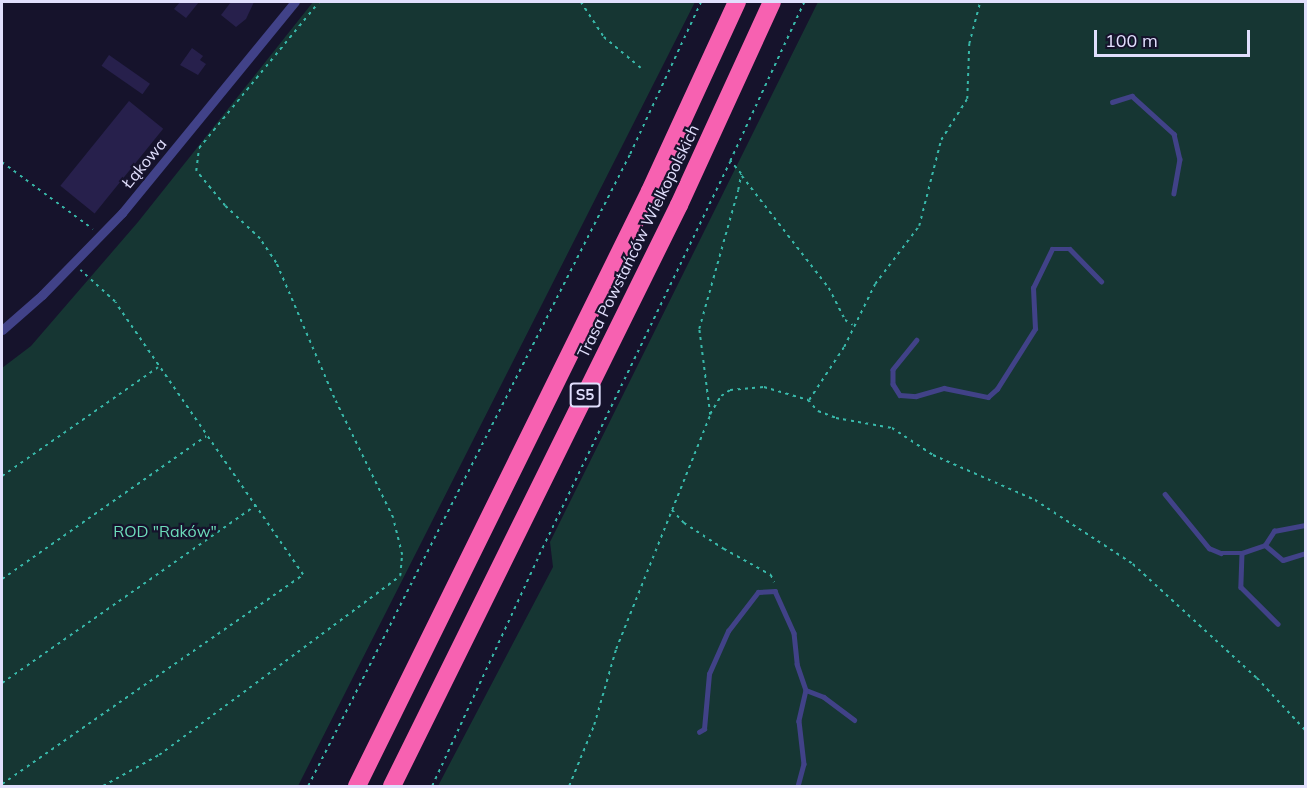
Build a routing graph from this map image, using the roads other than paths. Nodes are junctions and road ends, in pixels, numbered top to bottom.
1 (295, 2) edge
2 (737, 2) edge
3 (772, 2) edge
4 (1112, 102) dead end
5 (1174, 193) dead end
6 (1101, 281) dead end
7 (2, 330) edge
8 (917, 340) dead end
9 (1165, 494) dead end
10 (1305, 525) edge
11 (1264, 545) junction
12 (1242, 553) junction
13 (1305, 553) edge
14 (1278, 624) dead end
15 (806, 690) junction
16 (854, 720) dead end
17 (699, 732) dead end
18 (357, 786) edge
19 (392, 786) edge
20 (798, 786) edge

1 - 7 street, Łąkowa
2 - 18 highway, Trasa Powstańców Wielkopolskich / S5
3 - 19 highway, Trasa Powstańców Wielkopolskich / S5
4 - 5 lane
6 - 8 lane
9 - 12 lane
10 - 11 lane
11 - 12 lane
11 - 13 lane
12 - 14 lane
15 - 16 lane
15 - 17 lane
15 - 20 lane

